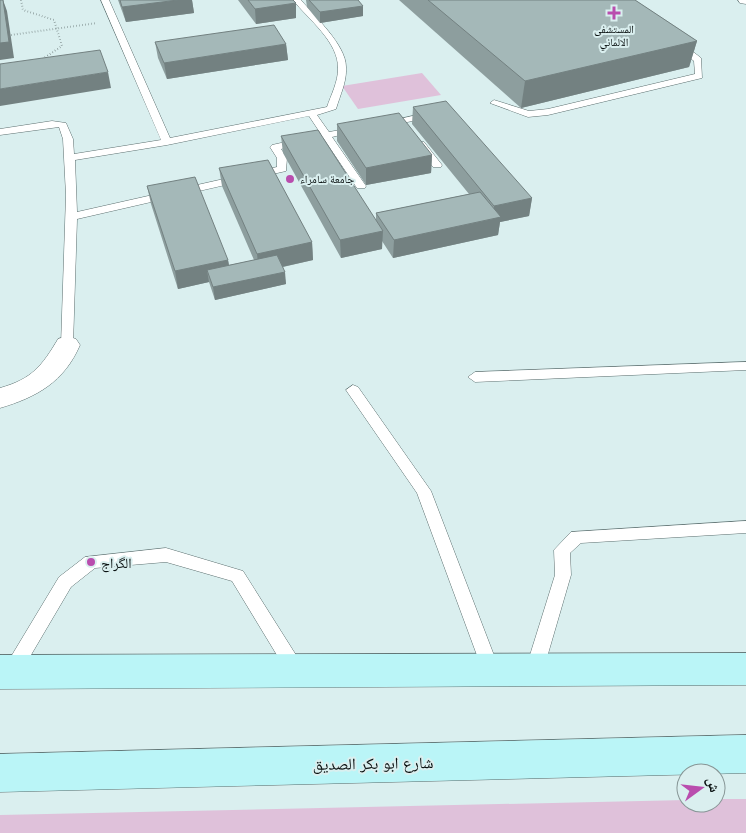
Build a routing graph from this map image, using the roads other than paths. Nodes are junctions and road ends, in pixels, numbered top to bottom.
1 (105, 0) edge
2 (297, 0) edge
3 (670, 40) edge
4 (494, 103) dead end
5 (438, 113) edge
6 (311, 114) junction
7 (407, 127) junction
8 (0, 132) edge
9 (327, 135) junction
10 (168, 142) junction
11 (71, 158) junction
12 (437, 165) dead end
13 (361, 186) dead end
14 (71, 217) junction
15 (66, 345) joint
16 (746, 366) edge
17 (475, 378) dead end
18 (352, 390) dead end
19 (0, 398) edge
20 (746, 527) edge
21 (746, 669) edge
22 (491, 671) junction
23 (534, 671) junction
24 (6, 672) edge
25 (297, 672) junction
26 (746, 754) edge
27 (0, 772) edge

1 - 10 lane
2 - 6 lane
3 - 4 lane
5 - 7 lane
6 - 9 lane
6 - 10 lane
7 - 9 lane
7 - 12 lane
8 - 11 lane
9 - 13 lane
9 - 14 lane
10 - 11 lane
11 - 14 lane
14 - 15 lane
15 - 19 street
16 - 17 lane
18 - 22 lane
20 - 23 lane
21 - 23 main road
22 - 23 main road
22 - 25 main road
24 - 25 main road
24 - 25 lane
26 - 27 main road, شارع ابو بكر الصديق

